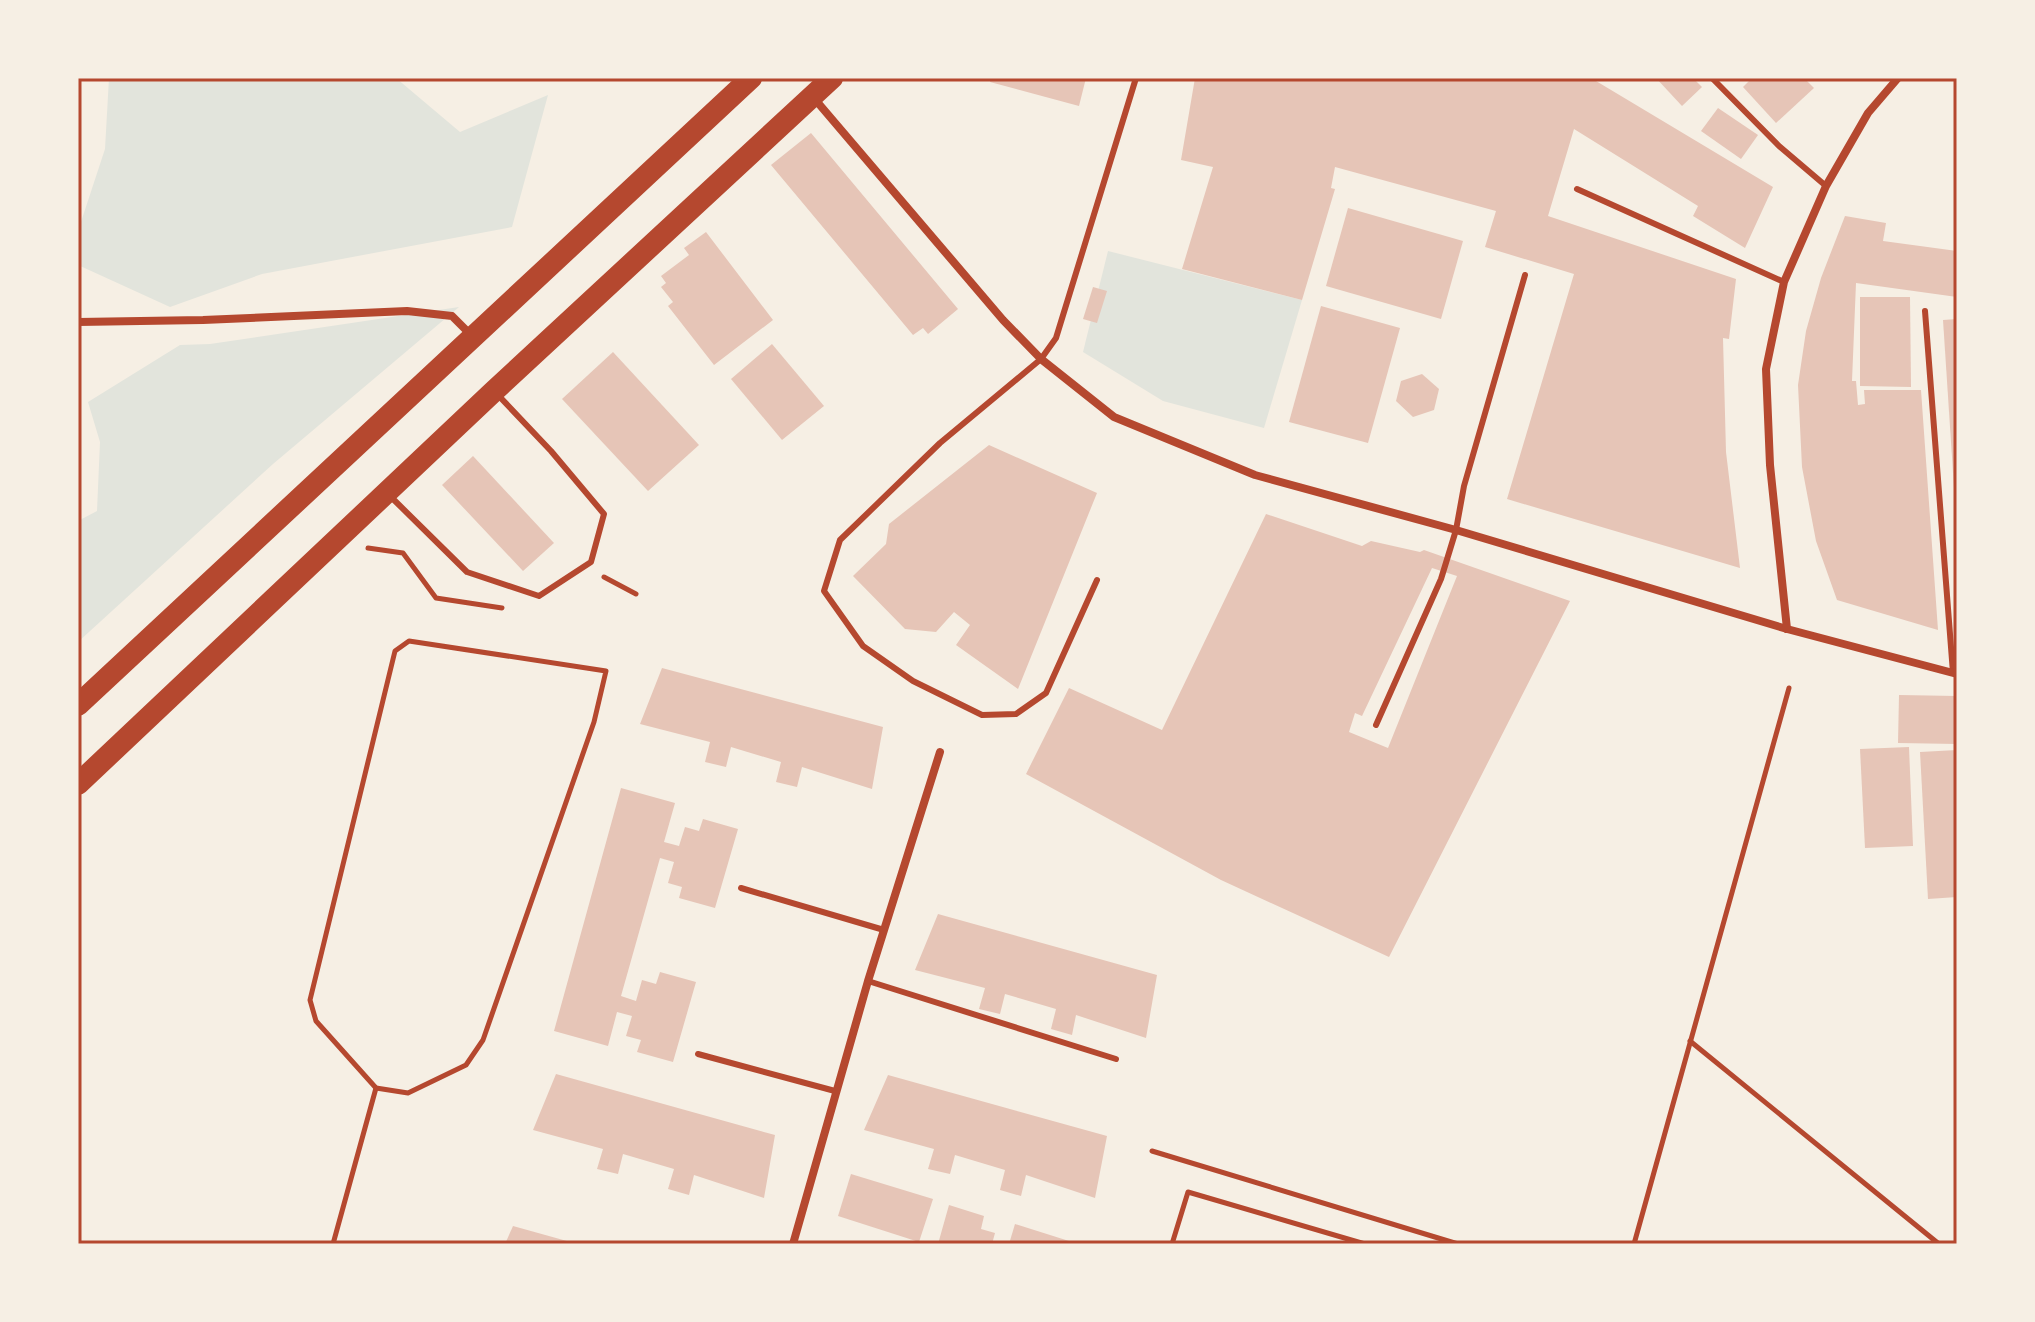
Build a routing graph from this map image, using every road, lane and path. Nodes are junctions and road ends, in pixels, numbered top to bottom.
1 (751, 78) edge
2 (832, 78) edge
3 (1136, 78) edge
4 (1712, 78) edge
5 (1898, 78) edge
6 (812, 96) junction
7 (1826, 186) junction
8 (1577, 189) dead end
9 (1525, 275) dead end
10 (1784, 282) junction
11 (1925, 311) dead end
12 (78, 322) edge
13 (473, 337) junction
14 (1041, 359) junction
15 (494, 391) junction
16 (387, 493) junction
17 (1456, 530) junction
18 (361, 547) dead end
19 (595, 577) dead end
20 (1097, 580) dead end
21 (636, 594) dead end
22 (509, 609) dead end
23 (1787, 629) junction
24 (1955, 674) edge
25 (1789, 688) dead end
26 (78, 705) edge
27 (1376, 725) dead end
28 (940, 752) dead end
29 (78, 784) edge
30 (741, 888) dead end
31 (884, 930) junction
32 (868, 981) junction
33 (1690, 1041) junction
34 (698, 1054) dead end
35 (1116, 1059) dead end
36 (376, 1088) junction
37 (835, 1091) junction
38 (1152, 1151) dead end
39 (333, 1244) edge
40 (793, 1244) edge
41 (1172, 1244) edge
42 (1365, 1244) edge
43 (1458, 1244) edge
44 (1634, 1244) edge
45 (1939, 1244) edge

1 - 13 highway
2 - 6 highway
3 - 14 lane
4 - 7 lane
5 - 7 street
6 - 14 street
6 - 15 highway
7 - 10 street
8 - 10 lane
9 - 17 lane
10 - 23 street
11 - 24 lane
12 - 13 street
13 - 26 highway
14 - 17 street
14 - 20 lane
15 - 16 highway
15 - 16 lane
16 - 29 highway
17 - 23 street
17 - 27 lane
18 - 22 path
19 - 21 path
23 - 24 street
25 - 33 path
28 - 31 street
30 - 31 lane
31 - 32 street
32 - 35 lane
32 - 37 street
33 - 44 path
33 - 45 path
34 - 37 lane
36 - 36 path
36 - 39 path
37 - 40 street
38 - 43 path
41 - 42 path

